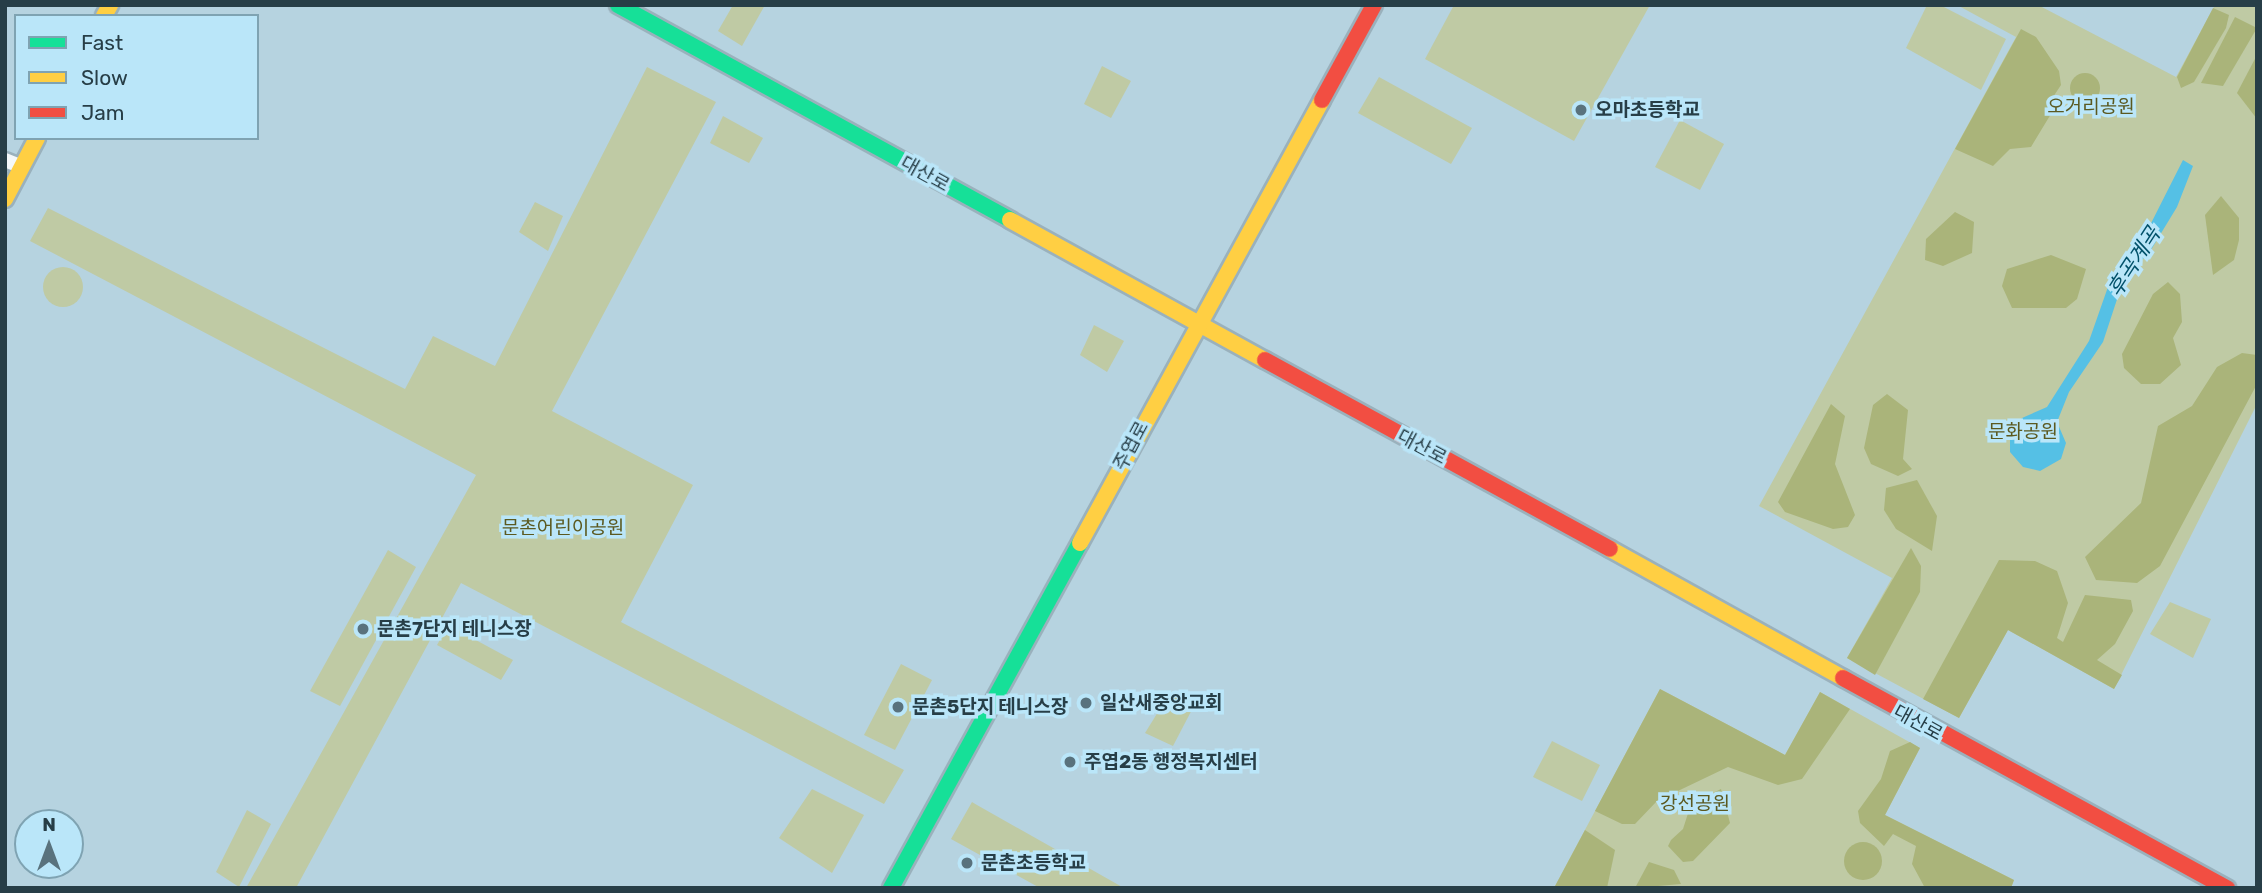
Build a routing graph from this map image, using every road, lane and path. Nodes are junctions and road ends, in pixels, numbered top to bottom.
1 (618, 5) edge
2 (1374, 5) edge
3 (36, 140) edge
4 (5, 160) edge
5 (22, 167) junction
6 (5, 199) edge
7 (1195, 326) junction
8 (891, 888) edge
9 (2227, 888) edge

1 - 7 main road, 대산로
2 - 7 main road, 주엽로
3 - 5 main road
4 - 5 street
5 - 6 main road
7 - 8 main road, 주엽로
7 - 9 main road, 대산로

